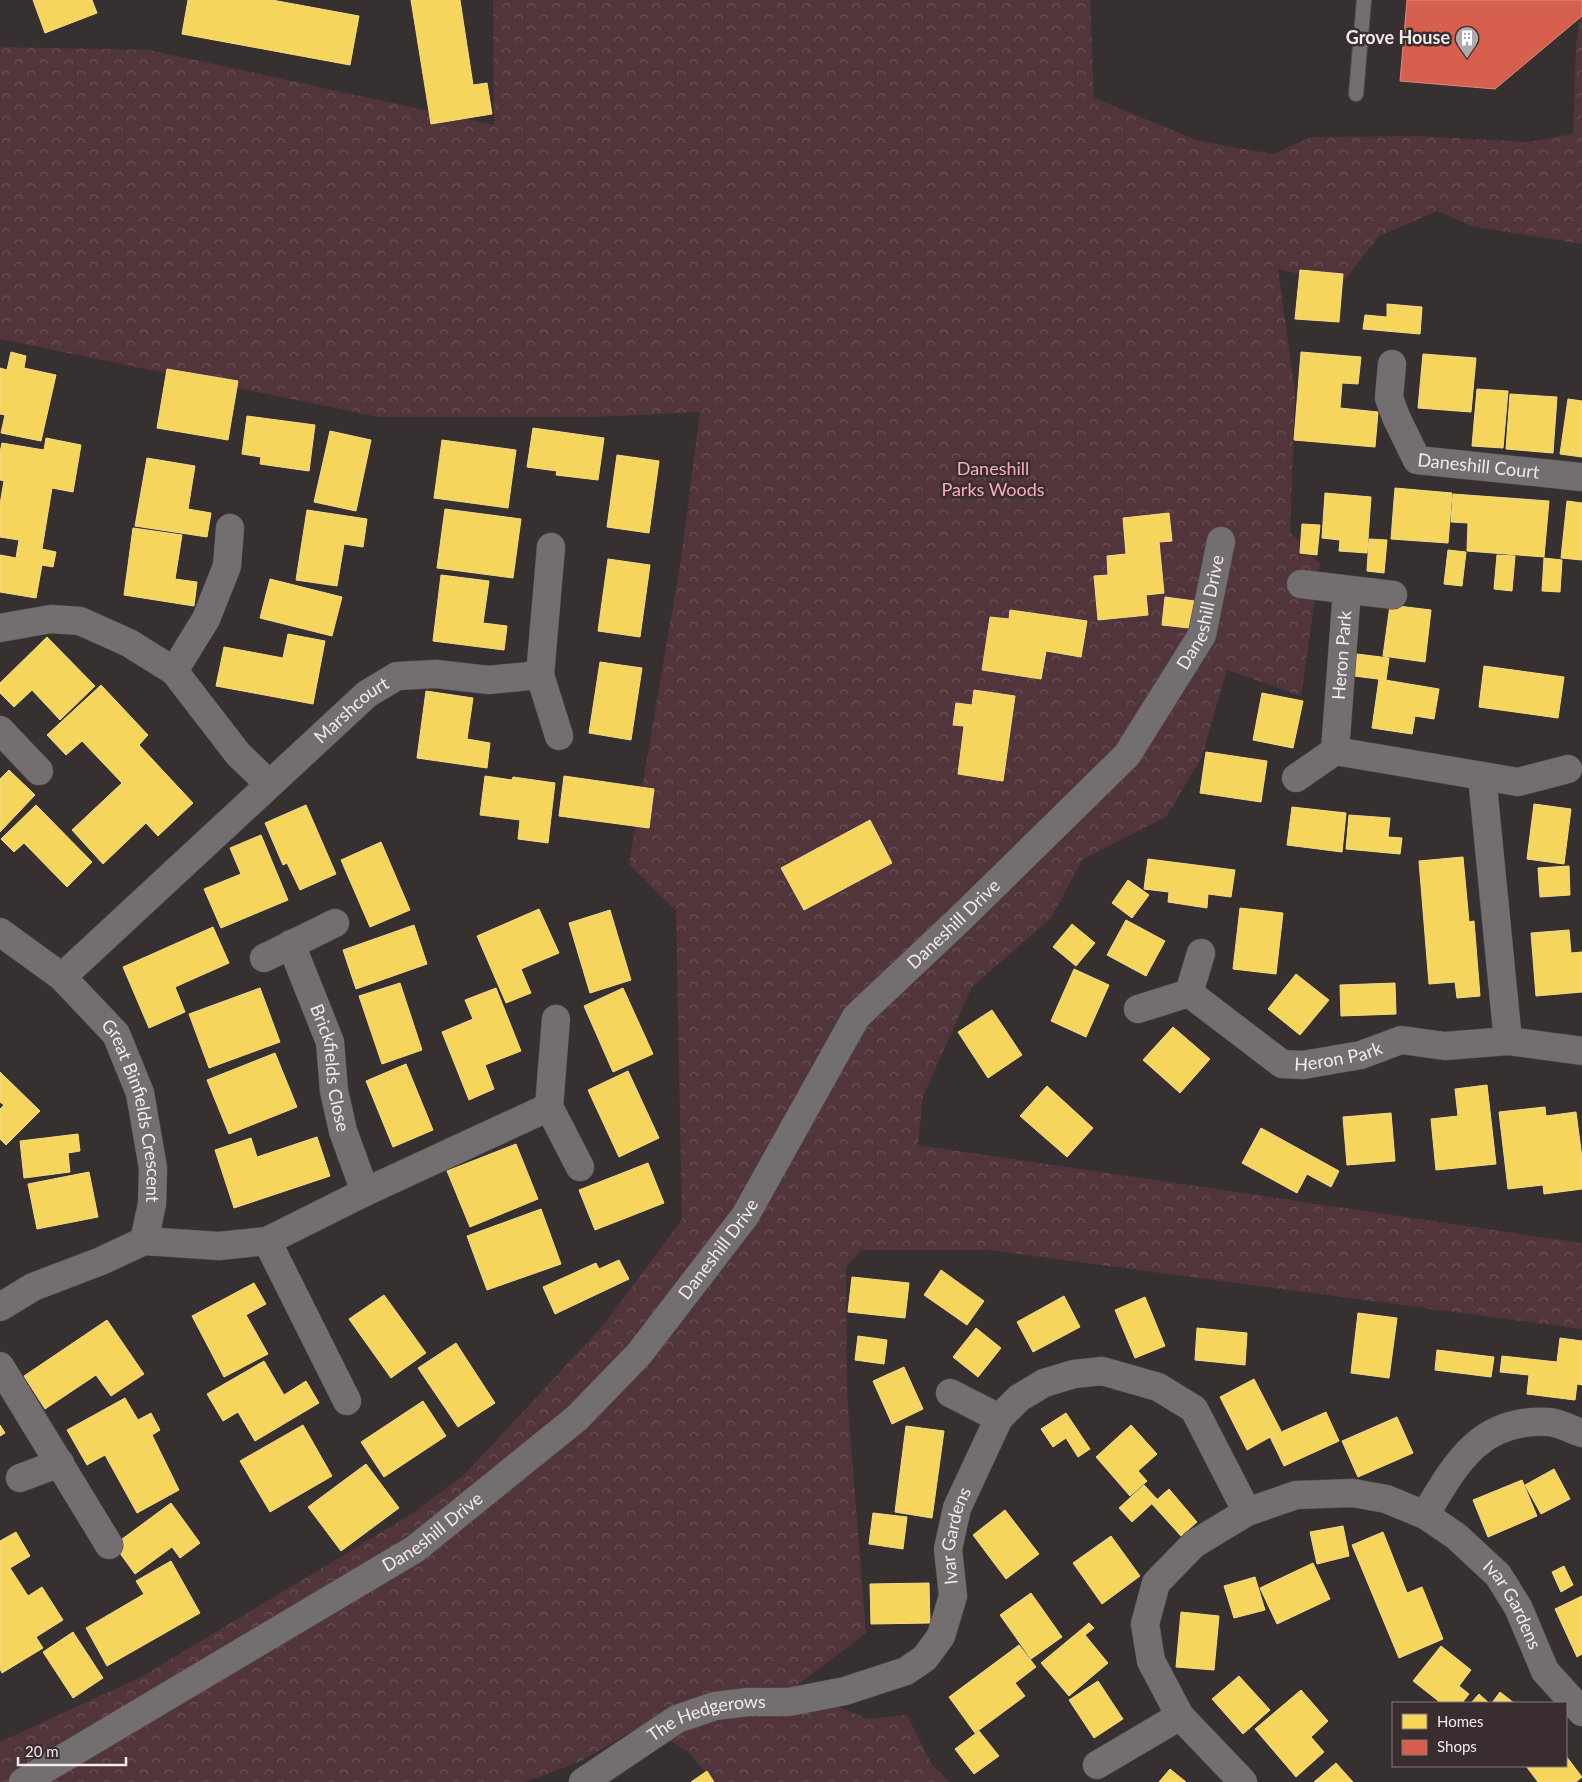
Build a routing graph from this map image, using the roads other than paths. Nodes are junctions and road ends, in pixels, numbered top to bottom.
1 (1364, 0) edge
2 (1356, 94) dead end
3 (1392, 364) dead end
4 (1582, 477) edge
5 (230, 528) dead end
6 (1221, 541) dead end
7 (551, 547) dead end
8 (1301, 584) dead end
9 (1347, 590) junction
10 (1393, 595) dead end
11 (0, 628) edge
12 (174, 671) junction
13 (540, 675) junction
14 (0, 730) edge
15 (559, 736) dead end
16 (1335, 751) junction
17 (1568, 768) dead end
18 (39, 771) dead end
19 (1482, 776) junction
20 (1296, 778) dead end
21 (268, 783) junction
22 (335, 924) dead end
23 (0, 932) edge
24 (291, 944) junction
25 (1201, 953) dead end
26 (264, 958) dead end
27 (62, 977) junction
28 (1189, 993) junction
29 (1138, 1009) dead end
30 (556, 1019) dead end
31 (1508, 1041) junction
32 (1582, 1052) edge
33 (549, 1107) junction
34 (580, 1167) dead end
35 (365, 1192) junction
36 (144, 1241) junction
37 (268, 1241) junction
38 (0, 1307) edge
39 (0, 1366) edge
40 (950, 1393) dead end
41 (347, 1401) dead end
42 (999, 1418) junction
43 (1582, 1433) edge
44 (60, 1463) junction
45 (20, 1478) dead end
46 (1247, 1512) junction
47 (1425, 1515) junction
48 (109, 1545) dead end
49 (845, 1691) joint
50 (1582, 1712) edge
51 (1180, 1716) junction
52 (1097, 1765) dead end
53 (23, 1782) edge
54 (583, 1782) edge
55 (1243, 1782) edge

1 - 2 lane
3 - 4 street, Daneshill Court
5 - 12 street
6 - 53 street, Daneshill Drive
7 - 13 street
8 - 9 street, Heron Park
9 - 10 street, Heron Park
9 - 16 street, Heron Park
11 - 12 street
12 - 21 street
13 - 15 street
13 - 21 street, Marshcourt
14 - 18 street
16 - 19 street
16 - 20 street
17 - 19 street
19 - 31 street
21 - 27 street, Marshcourt
22 - 24 street
23 - 27 street, Great Binfields Crescent
24 - 26 street
24 - 35 street, Brickfields Close
25 - 28 street
27 - 36 street, Great Binfields Crescent
28 - 29 street
28 - 31 street, Heron Park
30 - 33 street
31 - 32 street, Heron Park
33 - 34 street
33 - 35 street
35 - 37 street
36 - 37 street
36 - 38 street
37 - 41 street
39 - 44 street
40 - 42 street
42 - 46 street, Ivar Gardens
42 - 49 street, Ivar Gardens
43 - 47 street
44 - 45 street
44 - 48 street
46 - 47 street, Ivar Gardens
46 - 51 street, Ivar Gardens
47 - 50 street, Ivar Gardens
49 - 54 street, The Hedgerows
51 - 52 street
51 - 55 street, Ivar Gardens

